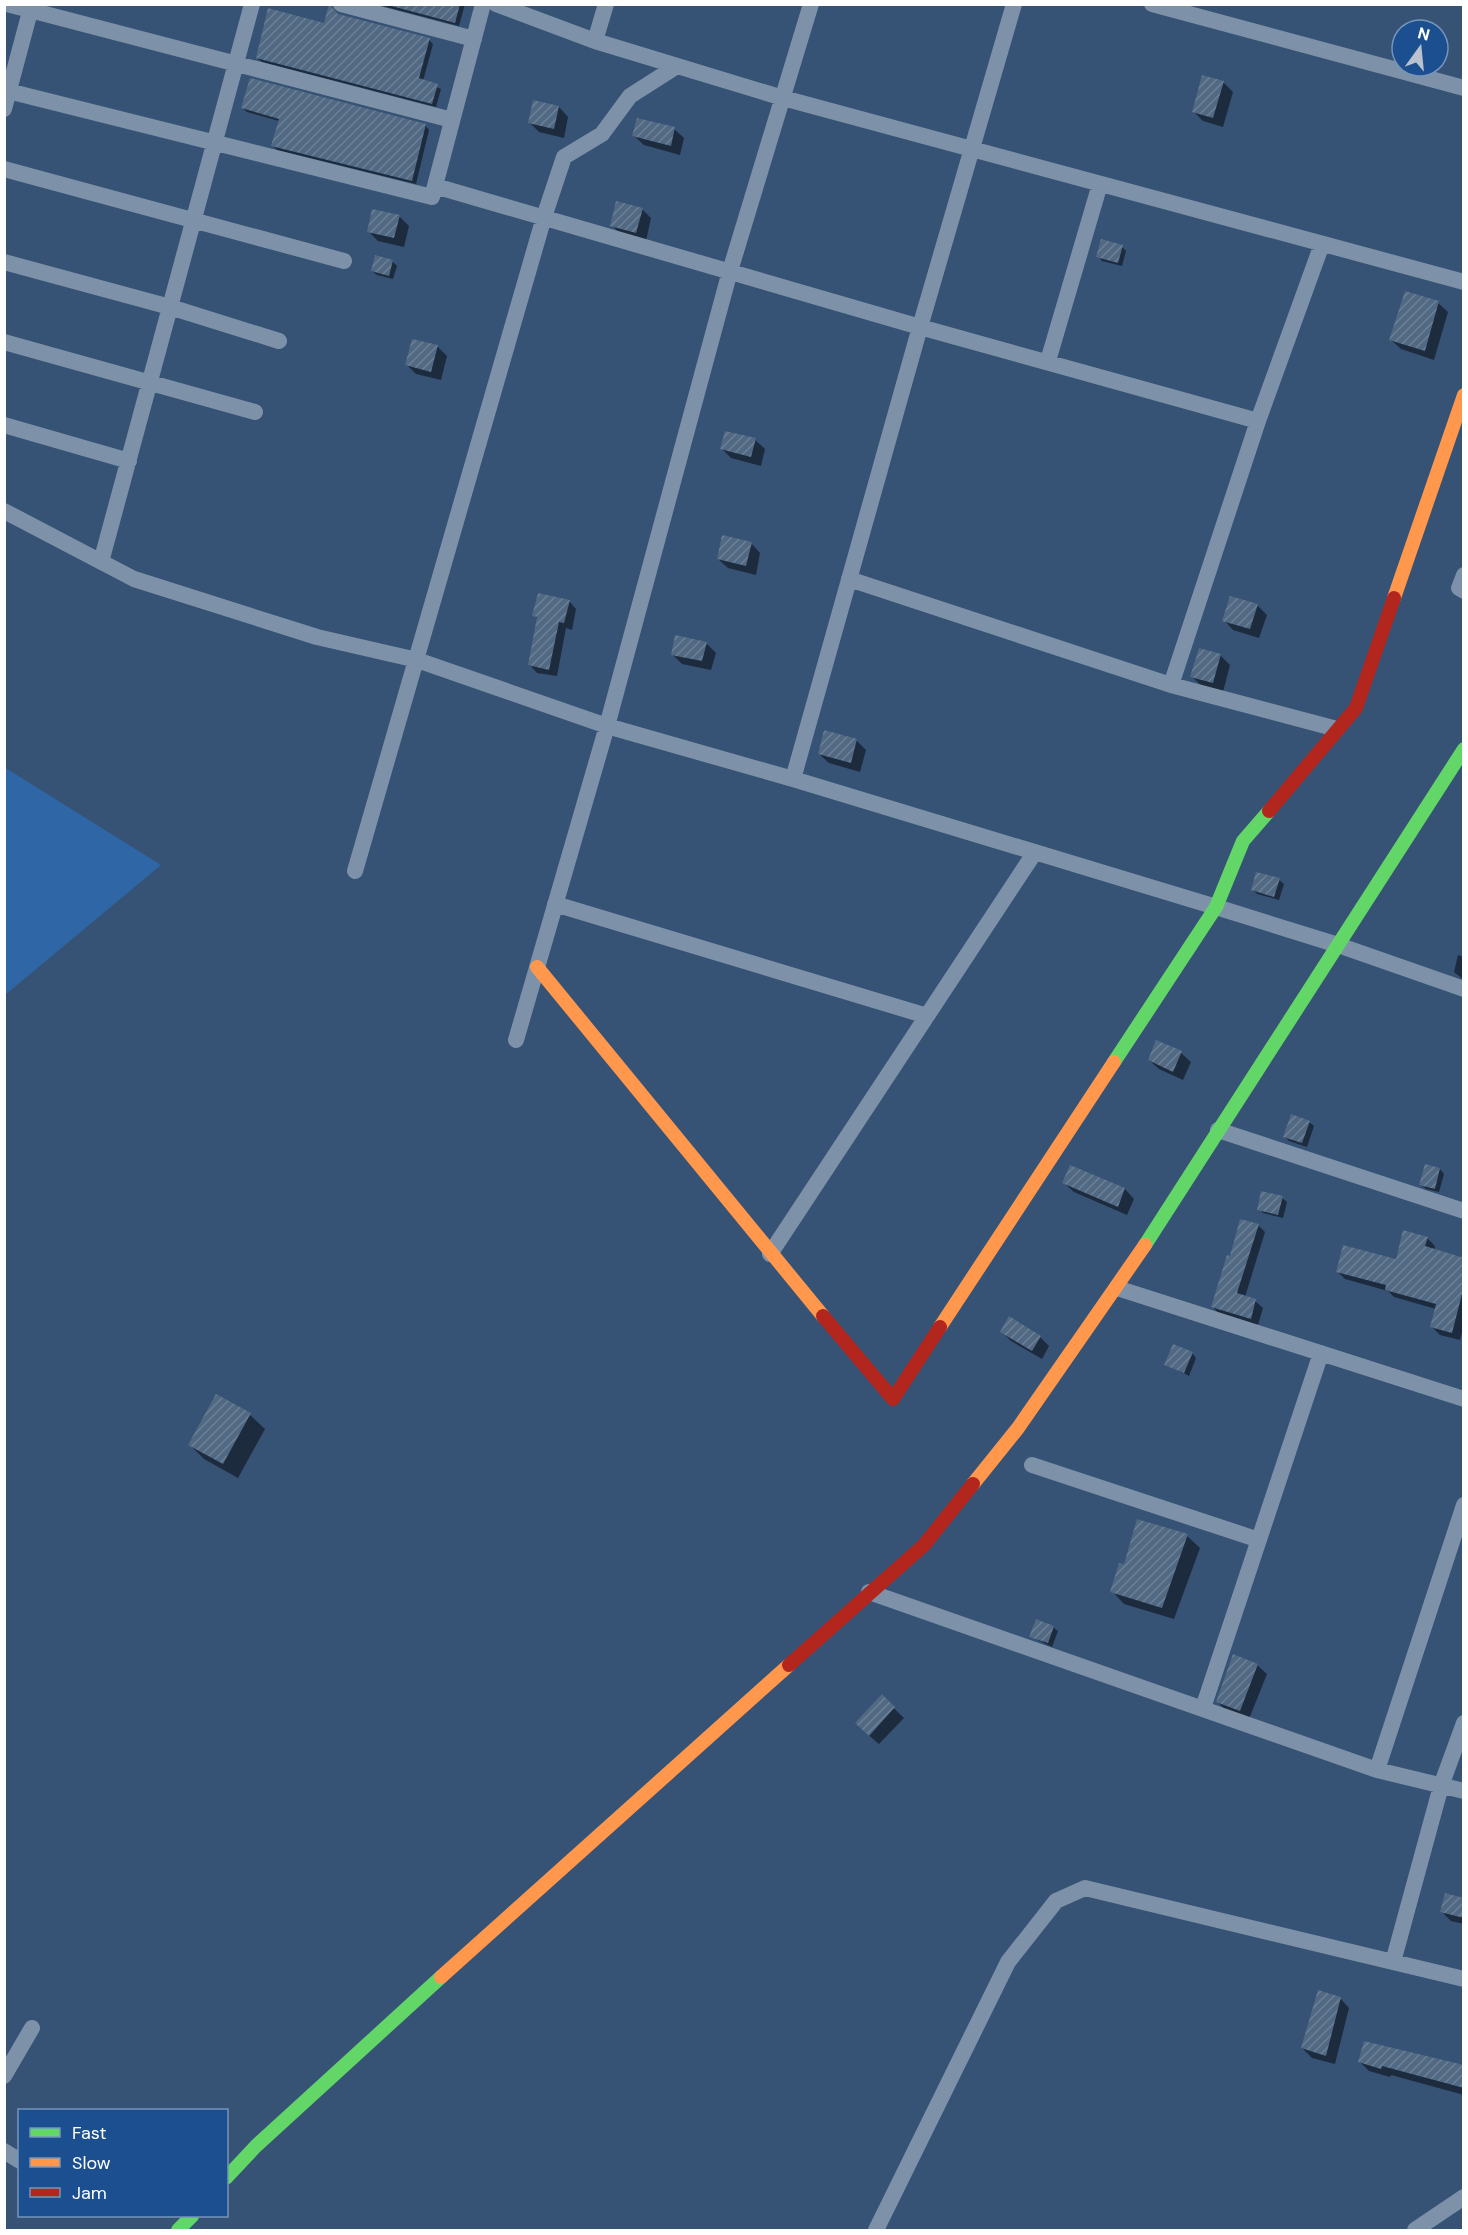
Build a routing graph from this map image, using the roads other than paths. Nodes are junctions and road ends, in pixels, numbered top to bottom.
1 (7, 4) edge
2 (252, 4) edge
3 (341, 4) edge
4 (483, 4) edge
5 (496, 4) edge
6 (606, 4) edge
7 (811, 4) edge
8 (1014, 4) edge
9 (1152, 4) edge
10 (31, 8) edge
11 (474, 39) junction
12 (596, 40) junction
13 (236, 64) junction
14 (677, 66) junction
15 (1464, 88) edge
16 (7, 91) edge
17 (783, 98) junction
18 (4, 109) edge
19 (452, 120) junction
20 (214, 144) junction
21 (972, 149) junction
22 (4, 170) edge
23 (1100, 184) junction
24 (435, 186) junction
25 (544, 217) junction
26 (194, 221) junction
27 (1322, 244) junction
28 (344, 261) dead end
29 (4, 262) edge
30 (730, 271) junction
31 (1464, 282) edge
32 (170, 307) junction
33 (920, 327) junction
34 (279, 341) dead end
35 (4, 342) edge
36 (1048, 361) junction
37 (150, 382) junction
38 (1464, 395) edge
39 (255, 412) dead end
40 (1258, 421) junction
41 (4, 425) edge
42 (129, 461) junction
43 (4, 511) edge
44 (102, 562) junction
45 (1464, 575) edge
46 (849, 579) junction
47 (1464, 591) edge
48 (417, 660) junction
49 (1171, 685) junction
50 (607, 726) junction
51 (1338, 729) junction
52 (1464, 749) edge
53 (793, 778) junction
54 (1035, 852) junction
55 (355, 871) dead end
56 (555, 904) junction
57 (1216, 906) junction
58 (1338, 945) junction
59 (537, 967) junction
60 (1464, 989) edge
61 (927, 1016) junction
62 (516, 1040) dead end
63 (1218, 1130) junction
64 (1464, 1211) edge
65 (770, 1254) junction
66 (1117, 1288) junction
67 (1321, 1353) junction
68 (1464, 1399) edge
69 (1032, 1465) dead end
70 (1464, 1505) edge
71 (1259, 1540) junction
72 (869, 1592) junction
73 (1203, 1708) junction
74 (1464, 1723) edge
75 (1377, 1770) junction
76 (1441, 1786) junction
77 (1464, 1791) edge
78 (1393, 1962) junction
79 (1464, 1979) edge
80 (32, 2028) dead end
81 (4, 2076) edge
82 (4, 2151) edge
83 (18, 2160) edge
84 (228, 2176) edge
85 (1464, 2197) edge
86 (191, 2217) edge
87 (178, 2230) edge
88 (876, 2230) edge
89 (1415, 2230) edge

1 - 10 street
2 - 13 street
3 - 11 street
4 - 11 street
5 - 12 street
6 - 12 street
7 - 17 street
8 - 21 street
9 - 15 street
10 - 13 street
10 - 16 street
11 - 19 street
12 - 14 street
13 - 19 street
13 - 20 street
14 - 17 street
14 - 25 street
16 - 18 street
16 - 20 street
17 - 21 street
17 - 30 street
19 - 24 street
20 - 24 street
20 - 26 street
21 - 23 street
21 - 33 street
22 - 26 street
23 - 27 street
23 - 36 street
24 - 25 street
25 - 30 street
25 - 48 street
26 - 28 street
26 - 32 street
27 - 31 street
27 - 40 street
29 - 32 street
30 - 33 street
30 - 50 street
32 - 34 street
32 - 37 street
33 - 36 street
33 - 46 street
35 - 37 street
36 - 40 street
37 - 39 street
37 - 42 street
38 - 51 street
40 - 49 street
41 - 42 street
42 - 44 street
43 - 44 street
44 - 48 street
45 - 47 street
46 - 49 street
46 - 53 street
48 - 50 street
48 - 55 street
49 - 51 street
50 - 53 street
50 - 56 street
51 - 57 street
52 - 58 street
53 - 54 street
54 - 57 street
54 - 61 street
56 - 59 street
56 - 61 street
57 - 58 street
57 - 65 street
58 - 60 street
58 - 63 street
59 - 62 street
59 - 65 street
61 - 65 street
63 - 64 street
63 - 66 street
66 - 67 street
66 - 72 street
67 - 68 street
67 - 71 street
69 - 71 street
70 - 75 street
71 - 73 street
72 - 73 street
72 - 84 street
73 - 75 street
74 - 76 street
75 - 76 street
76 - 77 street
76 - 78 street
78 - 79 street
78 - 88 street
80 - 81 street
82 - 83 street
85 - 89 street
86 - 87 street

